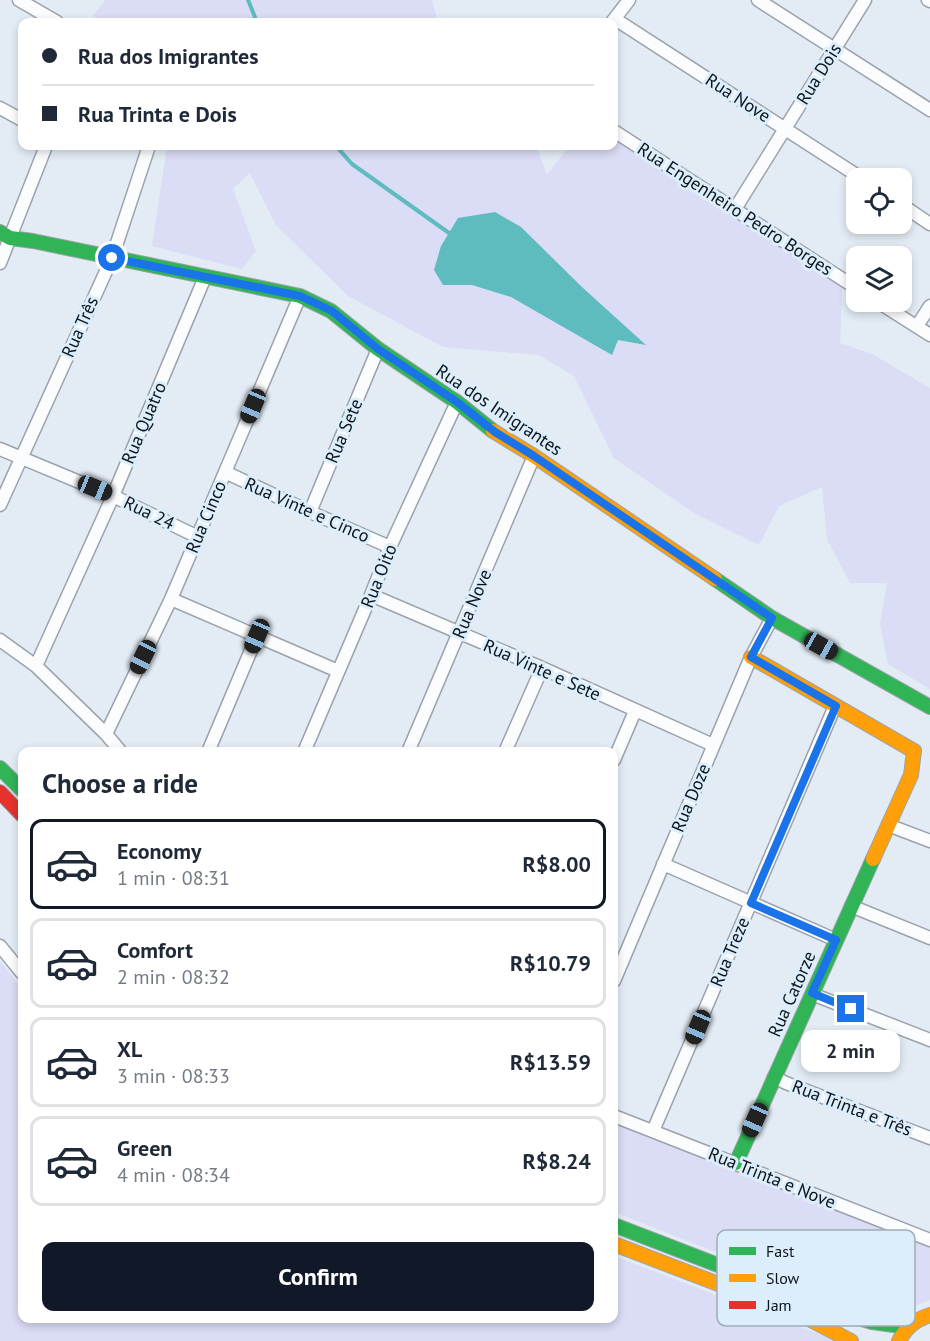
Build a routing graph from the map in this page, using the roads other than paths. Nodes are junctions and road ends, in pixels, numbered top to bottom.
1 (19, 0) edge
2 (628, 0) edge
3 (758, 0) edge
4 (866, 0) edge
5 (50, 18) edge
6 (616, 18) edge
7 (618, 24) edge
8 (834, 49) junction
9 (0, 108) edge
10 (930, 110) edge
11 (18, 118) edge
12 (784, 128) junction
13 (618, 134) edge
14 (44, 150) edge
15 (148, 150) edge
16 (846, 168) edge
17 (735, 209) junction
18 (912, 212) edge
19 (930, 224) edge
20 (5, 235) edge
21 (112, 258) junction
22 (0, 263) edge
23 (205, 277) junction
24 (846, 281) edge
25 (300, 296) junction
26 (930, 306) edge
27 (894, 312) edge
28 (917, 326) junction
29 (930, 335) edge
30 (378, 349) junction
31 (457, 402) junction
32 (0, 449) edge
33 (534, 456) junction
34 (21, 458) junction
35 (225, 472) junction
36 (114, 496) junction
37 (0, 505) edge
38 (310, 512) junction
39 (198, 537) junction
40 (390, 547) junction
41 (371, 595) junction
42 (171, 599) junction
43 (772, 618) junction
44 (459, 634) junction
45 (257, 636) junction
46 (0, 640) edge
47 (751, 657) junction
48 (36, 666) junction
49 (542, 668) junction
50 (338, 671) junction
51 (836, 706) junction
52 (930, 707) edge
53 (635, 711) junction
54 (106, 734) junction
55 (713, 745) junction
56 (117, 747) edge
57 (210, 747) edge
58 (306, 747) edge
59 (410, 747) edge
60 (507, 747) edge
61 (618, 751) edge
62 (0, 768) edge
63 (18, 786) edge
64 (0, 792) edge
65 (18, 811) edge
66 (888, 825) junction
67 (930, 841) edge
68 (663, 864) junction
69 (751, 903) junction
70 (852, 906) junction
71 (930, 938) edge
72 (836, 940) junction
73 (0, 946) edge
74 (18, 968) edge
75 (618, 971) edge
76 (812, 993) junction
77 (930, 1040) edge
78 (774, 1077) junction
79 (618, 1118) edge
80 (653, 1131) junction
81 (930, 1138) edge
82 (736, 1163) junction
83 (618, 1227) edge
84 (905, 1230) edge
85 (915, 1234) edge
86 (930, 1240) edge
87 (618, 1246) edge
88 (717, 1265) edge
89 (717, 1283) edge
90 (930, 1315) edge
91 (915, 1321) edge
92 (822, 1326) edge
93 (901, 1326) edge
94 (908, 1327) joint
95 (851, 1341) edge
96 (899, 1341) edge

1 - 5 street
2 - 6 street
3 - 8 street
4 - 8 street, Rua Dois
7 - 12 street, Rua Nove
8 - 10 street
8 - 12 street, Rua Dois
9 - 11 street
12 - 16 street, Rua Nove
12 - 17 street, Rua Dois
13 - 17 street, Rua Engenheiro Pedro Borges
14 - 20 street
15 - 21 street, Rua Três
17 - 24 street, Rua Engenheiro Pedro Borges
18 - 19 street
20 - 21 street, Rua dos Imigrantes
20 - 22 street
21 - 23 street, Rua dos Imigrantes
21 - 34 street, Rua Três
23 - 25 street, Rua dos Imigrantes
23 - 36 street, Rua Quatro
25 - 30 street, Rua dos Imigrantes
25 - 35 street, Rua Cinco
26 - 28 street
27 - 28 street
28 - 29 street
30 - 31 street, Rua dos Imigrantes
30 - 38 street, Rua Sete
31 - 33 street, Rua dos Imigrantes
31 - 40 street, Rua Oito
32 - 34 street, Rua 24
33 - 43 street, Rua dos Imigrantes
33 - 44 street, Rua Nove
34 - 36 street, Rua 24
34 - 37 street, Rua Três
35 - 38 street, Rua Vinte e Cinco
35 - 39 street, Rua Cinco
36 - 39 street, Rua 24
36 - 48 street, Rua Quatro
38 - 40 street, Rua Vinte e Cinco
39 - 42 street, Rua Cinco
40 - 41 street, Rua Oito
41 - 44 street, Rua Vinte e Sete
41 - 50 street, Rua Oito
42 - 45 street
42 - 54 street, Rua Cinco
43 - 47 street, Rua Doze
43 - 52 street, Rua dos Imigrantes
44 - 49 street, Rua Vinte e Sete
44 - 59 street, Rua Nove
45 - 50 street
45 - 57 street
46 - 48 street
47 - 51 street
47 - 55 street, Rua Doze
48 - 54 street
49 - 53 street, Rua Vinte e Sete
49 - 60 street
50 - 58 street, Rua Oito
51 - 66 street, Rua Catorze
51 - 69 street, Rua Treze
53 - 55 street, Rua Vinte e Sete
53 - 61 street
54 - 56 street
55 - 68 street, Rua Doze
62 - 63 street
64 - 65 street
66 - 67 street
66 - 70 street, Rua Catorze
68 - 69 street
68 - 75 street, Rua Doze
69 - 72 street
69 - 80 street, Rua Treze
70 - 71 street
70 - 72 street, Rua Catorze
72 - 76 street, Rua Catorze
73 - 74 street
76 - 77 street
76 - 78 street, Rua Catorze
78 - 81 street, Rua Trinta e Três
78 - 82 street, Rua Catorze
79 - 80 street, Rua Trinta e Nove
80 - 82 street, Rua Trinta e Nove
82 - 84 street, Rua Trinta e Nove
83 - 88 street
85 - 86 street, Rua Trinta e Nove
87 - 89 street
90 - 91 street
92 - 95 street
93 - 94 street
94 - 96 street

